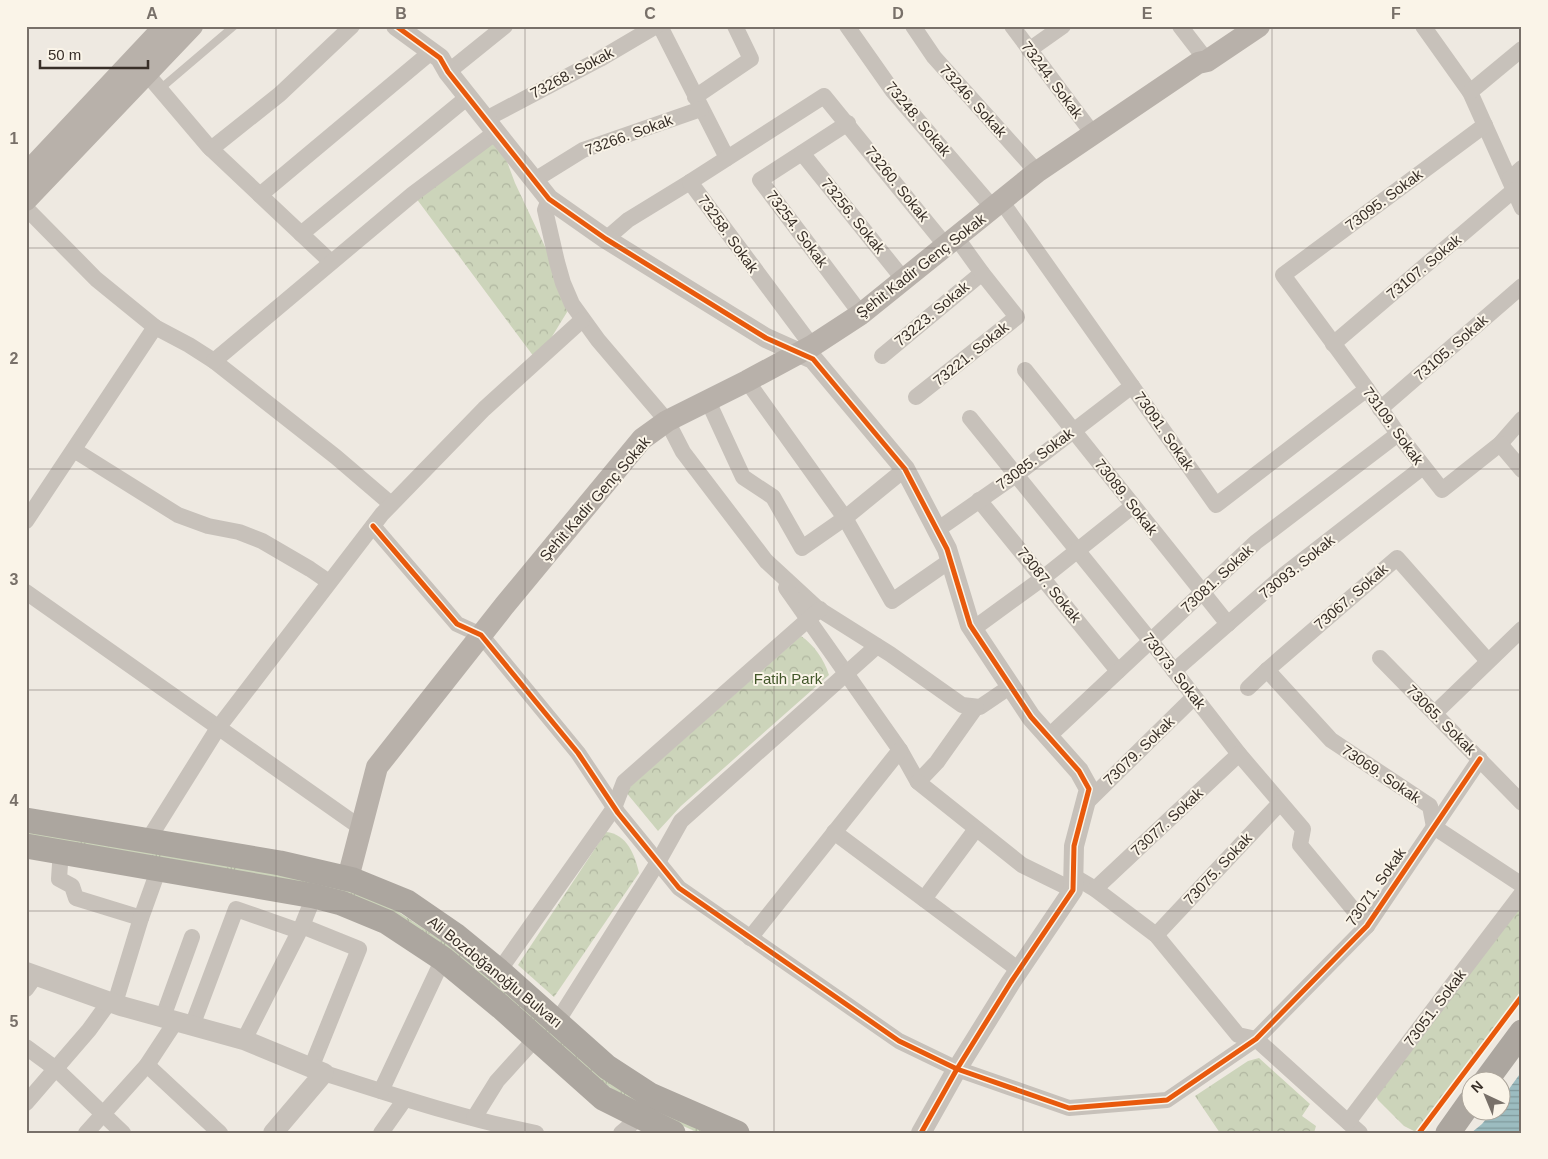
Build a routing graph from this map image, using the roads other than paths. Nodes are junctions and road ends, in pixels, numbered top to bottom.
1 (165, 26) edge
2 (192, 26) edge
3 (234, 26) edge
4 (352, 26) edge
5 (396, 26) edge
6 (505, 26) edge
7 (656, 26) edge
8 (660, 26) edge
9 (735, 26) edge
10 (847, 26) edge
11 (913, 26) edge
12 (1012, 26) edge
13 (1063, 26) edge
14 (1180, 26) edge
15 (1260, 26) edge
16 (1425, 27) edge
17 (1522, 49) edge
18 (1029, 50) junction
19 (431, 52) junction
20 (1207, 60) junction
21 (448, 72) junction
22 (154, 82) junction
23 (1470, 92) junction
24 (469, 96) junction
25 (698, 103) junction
26 (848, 123) junction
27 (1485, 125) junction
28 (491, 126) junction
29 (1093, 134) junction
30 (211, 149) junction
31 (802, 153) junction
32 (727, 158) junction
33 (1038, 172) junction
34 (26, 174) edge
35 (1515, 179) edge
36 (533, 181) junction
37 (690, 182) junction
38 (260, 195) junction
39 (549, 199) junction
40 (26, 200) edge
41 (998, 205) junction
42 (26, 208) edge
43 (1522, 208) edge
44 (301, 234) junction
45 (606, 239) junction
46 (951, 242) junction
47 (331, 262) junction
48 (982, 273) junction
49 (1283, 275) joint
50 (904, 280) junction
51 (1522, 286) edge
52 (861, 314) junction
53 (582, 320) junction
54 (155, 327) junction
55 (1333, 344) junction
56 (806, 349) junction
57 (882, 356) dead end
58 (214, 361) junction
59 (1026, 370) dead end
60 (747, 381) junction
61 (1132, 386) junction
62 (1367, 389) junction
63 (916, 398) dead end
64 (708, 401) junction
65 (1380, 409) junction
66 (970, 418) dead end
67 (1522, 419) edge
68 (667, 420) junction
69 (1074, 431) junction
70 (1398, 434) junction
71 (1500, 444) junction
72 (74, 450) junction
73 (1423, 467) junction
74 (905, 469) junction
75 (1522, 470) edge
76 (1016, 475) junction
77 (980, 500) junction
78 (391, 504) junction
79 (1133, 506) junction
80 (845, 518) junction
81 (26, 521) edge
82 (373, 526) junction
83 (937, 530) junction
84 (1078, 551) junction
85 (951, 560) junction
86 (1043, 578) junction
87 (329, 582) junction
88 (26, 592) edge
89 (1202, 593) junction
90 (814, 615) junction
91 (1228, 624) junction
92 (972, 629) junction
93 (1522, 629) edge
94 (481, 635) junction
95 (1151, 641) junction
96 (877, 646) junction
97 (1380, 658) dead end
98 (1488, 661) junction
99 (1267, 670) junction
100 (1118, 671) junction
101 (1174, 671) junction
102 (846, 674) junction
103 (1011, 686) junction
104 (1248, 688) dead end
105 (1194, 697) junction
106 (976, 707) junction
107 (1435, 713) junction
108 (218, 728) junction
109 (1048, 736) junction
110 (900, 750) junction
111 (1239, 754) junction
112 (1480, 760) junction
113 (918, 782) junction
114 (1280, 802) junction
115 (1522, 803) edge
116 (1084, 805) junction
117 (614, 808) junction
118 (26, 820) edge
119 (1434, 827) junction
120 (361, 828) junction
121 (976, 829) junction
122 (834, 832) junction
123 (148, 840) junction
124 (26, 846) edge
125 (658, 862) junction
126 (60, 864) dead end
127 (159, 868) junction
128 (348, 878) junction
129 (1073, 883) junction
130 (1522, 885) edge
131 (1095, 889) junction
132 (1522, 893) edge
133 (314, 896) junction
134 (924, 899) junction
135 (141, 918) junction
136 (1367, 926) junction
137 (300, 928) junction
138 (1156, 935) junction
139 (192, 937) dead end
140 (750, 938) junction
141 (443, 960) junction
142 (1019, 970) junction
143 (499, 972) junction
144 (30, 979) edge
145 (113, 1002) junction
146 (177, 1021) junction
147 (557, 1022) junction
148 (1522, 1032) edge
149 (536, 1038) junction
150 (1256, 1039) junction
151 (244, 1040) junction
152 (26, 1047) edge
153 (147, 1065) junction
154 (56, 1068) junction
155 (957, 1069) junction
156 (318, 1071) junction
157 (1492, 1072) edge
158 (381, 1091) junction
159 (405, 1099) junction
160 (26, 1103) edge
161 (102, 1113) junction
162 (1460, 1116) edge
163 (640, 1117) junction
164 (474, 1118) junction
165 (488, 1128) edge
166 (1354, 1128) edge
167 (86, 1133) edge
168 (123, 1133) edge
169 (220, 1133) edge
170 (273, 1133) edge
171 (381, 1133) edge
172 (536, 1133) edge
173 (621, 1133) edge
174 (673, 1133) edge
175 (737, 1133) edge
176 (922, 1133) edge
177 (1448, 1133) edge

1 - 34 main road
2 - 22 main road
3 - 22 lane
4 - 30 street
5 - 19 street
6 - 21 street
7 - 28 street, 73268. Sokak
8 - 25 street
9 - 25 street, 73266. Sokak
10 - 41 street, 73248. Sokak
11 - 33 street, 73246. Sokak
12 - 18 street, 73244. Sokak
13 - 18 street
14 - 20 street
15 - 20 main road, Şehit Kadir Genç Sokak
16 - 23 street
17 - 23 street
18 - 29 street, 73244. Sokak
19 - 21 street
19 - 38 street
20 - 29 main road, Şehit Kadir Genç Sokak
21 - 24 street
22 - 30 street
22 - 40 main road
23 - 27 street
24 - 28 street
24 - 44 street
25 - 32 street
25 - 36 street, 73266. Sokak
26 - 31 street, 73254. Sokak
26 - 32 street, 73258. Sokak
26 - 46 street, 73260. Sokak
27 - 35 street
27 - 49 street, 73095. Sokak
28 - 36 street
28 - 47 street, 73268. Sokak
29 - 33 main road, Şehit Kadir Genç Sokak
30 - 38 street
31 - 50 street, 73256. Sokak
31 - 52 street, 73254. Sokak
32 - 37 street, 73258. Sokak
33 - 41 main road, Şehit Kadir Genç Sokak
35 - 43 street
35 - 55 street, 73107. Sokak
36 - 39 street
37 - 45 street
37 - 56 street, 73258. Sokak
38 - 44 street
39 - 45 street
39 - 53 street
41 - 46 main road, Şehit Kadir Genç Sokak
41 - 61 street, 73091. Sokak
42 - 54 street
44 - 47 street
45 - 56 street
46 - 48 street, 73221. Sokak
46 - 50 main road, Şehit Kadir Genç Sokak
47 - 58 street, 73268. Sokak
48 - 57 street, 73223. Sokak
48 - 63 street, 73221. Sokak
49 - 55 street, 73109. Sokak
50 - 52 main road, Şehit Kadir Genç Sokak
51 - 65 street, 73105. Sokak
52 - 56 main road, Şehit Kadir Genç Sokak
53 - 68 street
53 - 78 street
54 - 58 street
54 - 72 street
55 - 62 street, 73109. Sokak
56 - 60 main road, Şehit Kadir Genç Sokak
56 - 74 street
58 - 78 street
59 - 69 street, 73089. Sokak
60 - 64 main road, Şehit Kadir Genç Sokak
60 - 80 street
61 - 62 street, 73091. Sokak
61 - 69 street, 73085. Sokak
62 - 65 street, 73109. Sokak
64 - 68 main road, Şehit Kadir Genç Sokak
64 - 80 street
65 - 70 street, 73109. Sokak
66 - 76 street, 73073. Sokak
67 - 71 street, 73109. Sokak
68 - 90 street
68 - 94 main road, Şehit Kadir Genç Sokak
69 - 76 street, 73085. Sokak
69 - 79 street, 73089. Sokak
70 - 73 street, 73109. Sokak
70 - 89 street, 73081. Sokak
71 - 73 street, 73109. Sokak
71 - 75 street
72 - 81 street
72 - 87 street
73 - 91 street, 73093. Sokak
74 - 80 street
74 - 83 street
76 - 77 street, 73085. Sokak
76 - 84 street, 73073. Sokak
77 - 83 street, 73085. Sokak
77 - 86 street, 73087. Sokak
78 - 82 street
79 - 84 street
79 - 89 street, 73089. Sokak
80 - 85 street
82 - 87 street
82 - 94 street
83 - 85 street
84 - 86 street
84 - 95 street, 73073. Sokak
85 - 92 street
86 - 92 street
86 - 100 street, 73087. Sokak
87 - 108 street
88 - 108 street
89 - 91 street, 73089. Sokak
89 - 95 street, 73081. Sokak
90 - 96 street
90 - 102 street
90 - 117 street
91 - 101 street, 73093. Sokak
92 - 103 street
93 - 98 street
94 - 117 street, 73071. Sokak
94 - 120 main road, Şehit Kadir Genç Sokak
95 - 100 street, 73081. Sokak
95 - 101 street, 73073. Sokak
96 - 102 street
96 - 106 street
97 - 107 street, 73065. Sokak
98 - 99 street, 73067. Sokak
98 - 107 street
99 - 104 street, 73067. Sokak
99 - 119 street, 73069. Sokak
100 - 109 street, 73081. Sokak
101 - 105 street, 73073. Sokak
102 - 110 street
102 - 125 street
103 - 106 street
103 - 109 street
105 - 111 street, 73073. Sokak
105 - 116 street, 73079. Sokak
106 - 113 street
107 - 112 street, 73065. Sokak
108 - 120 street
108 - 123 street
109 - 116 street
110 - 113 street
110 - 122 street
111 - 114 street, 73073. Sokak
111 - 131 street, 73077. Sokak
112 - 115 street, 73065. Sokak
112 - 119 street, 73071. Sokak
113 - 121 street
114 - 136 street, 73073. Sokak
114 - 138 street, 73075. Sokak
116 - 129 street
117 - 125 street, 73071. Sokak
117 - 143 street
118 - 123 main road, Ali Bozdoğanoğlu Bulvarı
119 - 130 street
119 - 136 street, 73071. Sokak
120 - 128 main road, Şehit Kadir Genç Sokak
121 - 129 street
121 - 134 street
122 - 134 street
122 - 140 street
123 - 128 main road, Ali Bozdoğanoğlu Bulvarı
124 - 127 main road, Ali Bozdoğanoğlu Bulvarı
125 - 140 street, 73071. Sokak
125 - 147 street
126 - 135 street
127 - 133 main road, Ali Bozdoğanoğlu Bulvarı
127 - 135 street
128 - 143 main road, Ali Bozdoğanoğlu Bulvarı
129 - 131 street
129 - 142 street
131 - 138 street
132 - 166 street, 73051. Sokak
133 - 137 street
133 - 141 main road, Ali Bozdoğanoğlu Bulvarı
134 - 142 street
135 - 145 street
136 - 150 street, 73071. Sokak
137 - 146 street
137 - 151 street
137 - 156 street
138 - 150 street
139 - 146 street
140 - 155 street, 73071. Sokak
141 - 149 main road, Ali Bozdoğanoğlu Bulvarı
141 - 158 street
142 - 155 street
143 - 147 main road, Ali Bozdoğanoğlu Bulvarı
144 - 145 street
145 - 146 street
145 - 154 street
146 - 151 street
146 - 153 street
147 - 175 main road, Ali Bozdoğanoğlu Bulvarı
148 - 157 main road
149 - 163 main road, Ali Bozdoğanoğlu Bulvarı
149 - 164 street
150 - 155 street, 73071. Sokak
150 - 166 street
151 - 156 street
152 - 154 street
153 - 161 street
153 - 169 street
154 - 160 street
154 - 161 street
155 - 176 street
156 - 158 street
156 - 170 street
158 - 159 street
159 - 164 street
159 - 171 street
161 - 167 street
161 - 168 street
162 - 177 main road
163 - 173 street
163 - 174 main road, Ali Bozdoğanoğlu Bulvarı
164 - 165 street
165 - 172 street

